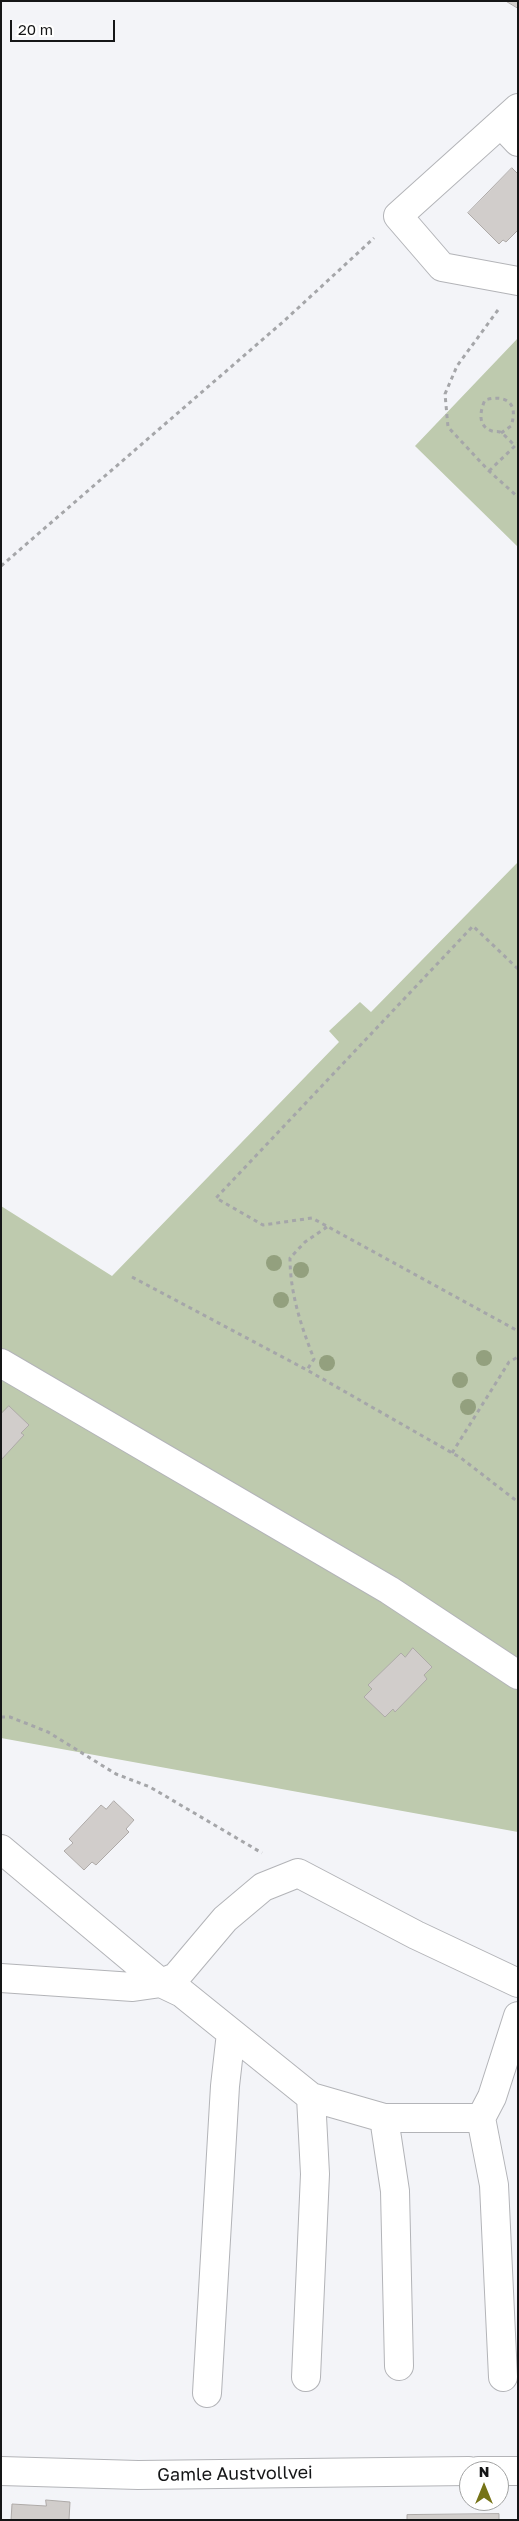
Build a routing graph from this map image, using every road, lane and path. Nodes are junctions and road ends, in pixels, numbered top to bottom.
1 (512, 125) edge
2 (398, 216) junction
3 (518, 281) edge
4 (501, 306) dead end
5 (501, 432) junction
6 (516, 445) edge
7 (489, 471) junction
8 (518, 497) edge
9 (1, 566) edge
10 (518, 969) edge
11 (327, 1226) junction
12 (132, 1278) dead end
13 (518, 1331) edge
14 (518, 1357) edge
15 (1, 1363) edge
16 (307, 1370) junction
17 (452, 1453) junction
18 (518, 1502) edge
19 (518, 1675) edge
20 (1, 1716) edge
21 (1, 1849) edge
22 (298, 1873) junction
23 (1, 1978) edge
24 (161, 1982) junction
25 (518, 1983) edge
26 (518, 2016) edge
27 (232, 2033) junction
28 (311, 2097) junction
29 (384, 2118) junction
30 (481, 2118) junction
31 (399, 2366) dead end
32 (306, 2377) dead end
33 (503, 2377) dead end
34 (207, 2393) dead end
35 (1, 2471) edge
36 (459, 2471) edge

1 - 2 street
2 - 3 street
2 - 9 path
4 - 7 path
5 - 5 path
5 - 6 path
6 - 7 path
7 - 8 path
10 - 11 path
11 - 13 path
11 - 16 path
12 - 16 path
14 - 17 path
15 - 19 street
16 - 17 path
17 - 18 path
20 - 22 path
21 - 24 street
22 - 24 street
22 - 25 street
23 - 24 street
24 - 27 street
26 - 30 street
27 - 28 street
27 - 34 street
28 - 29 street
28 - 32 street
29 - 30 street
29 - 31 street
30 - 33 street
35 - 36 street, Gamle Austvollvei

